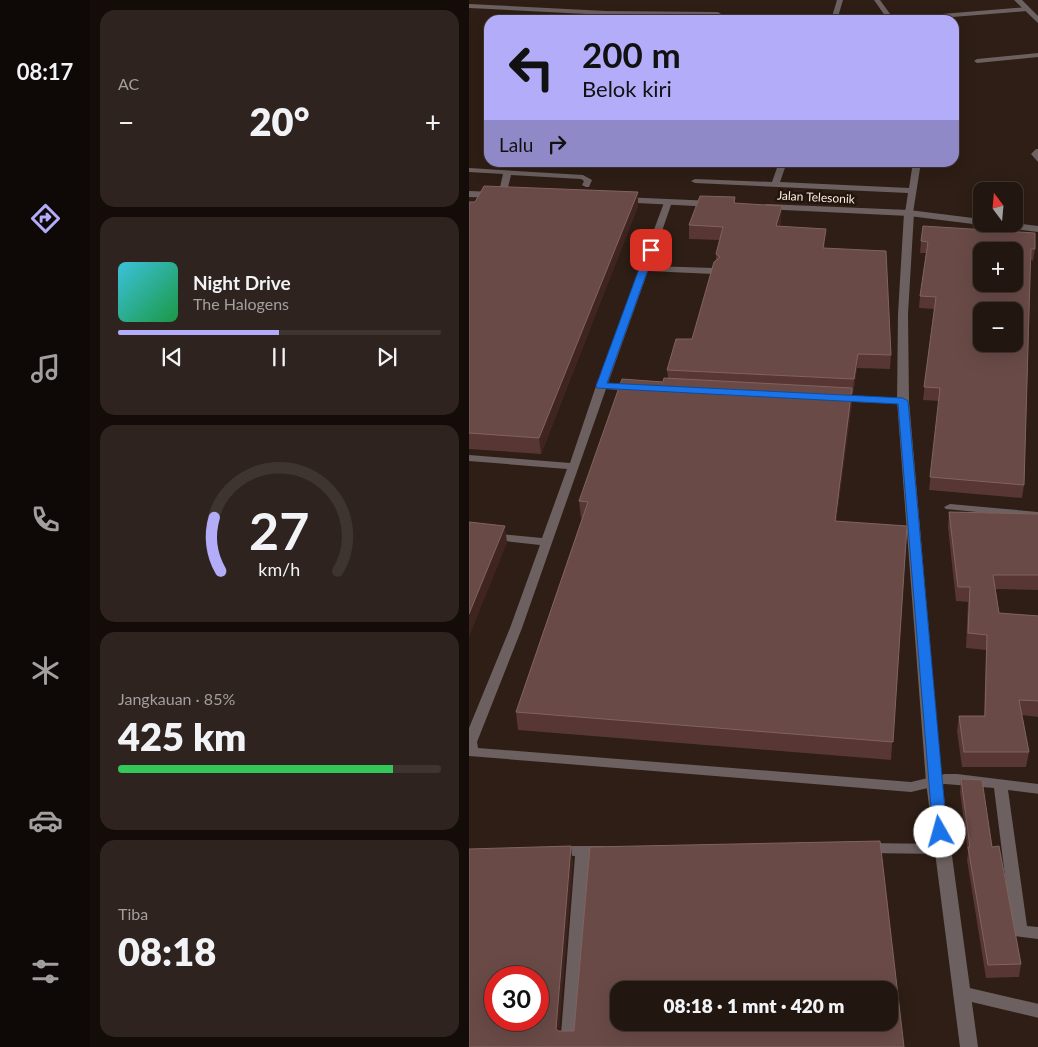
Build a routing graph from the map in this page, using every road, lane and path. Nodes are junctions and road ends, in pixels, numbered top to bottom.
1 (840, 0) edge
2 (877, 0) edge
3 (1018, 0) edge
4 (469, 6) edge
5 (1027, 9) junction
6 (718, 14) dead end
7 (836, 15) edge
8 (888, 15) edge
9 (953, 15) edge
10 (1038, 22) edge
11 (1038, 55) edge
12 (977, 61) dead end
13 (1038, 151) edge
14 (1038, 161) edge
15 (781, 167) edge
16 (916, 167) edge
17 (469, 170) edge
18 (508, 172) junction
19 (695, 181) dead end
20 (775, 184) junction
21 (586, 185) dead end
22 (911, 191) junction
23 (469, 194) edge
24 (507, 196) joint
25 (609, 200) edge
26 (668, 202) junction
27 (723, 205) edge
28 (751, 206) edge
29 (909, 213) junction
30 (973, 221) edge
31 (1023, 227) edge
32 (1038, 229) edge
33 (644, 268) junction
34 (714, 271) edge
35 (601, 386) junction
36 (649, 388) edge
37 (825, 398) edge
38 (903, 401) junction
39 (469, 458) edge
40 (573, 466) junction
41 (950, 507) dead end
42 (1038, 515) edge
43 (469, 534) edge
44 (546, 542) junction
45 (934, 782) junction
46 (1000, 785) junction
47 (1038, 789) edge
48 (852, 848) edge
49 (942, 849) junction
50 (613, 850) edge
51 (583, 851) junction
52 (545, 852) edge
53 (1038, 933) edge
54 (961, 992) junction
55 (1038, 1011) edge
56 (568, 1047) edge
57 (969, 1047) edge

1 - 7 lane
2 - 8 lane
3 - 5 street
4 - 6 lane
5 - 9 lane
5 - 10 street
11 - 12 lane
13 - 14 lane
15 - 20 lane
16 - 22 lane
17 - 18 lane
18 - 21 lane
18 - 24 lane
19 - 20 lane
20 - 22 lane
22 - 29 lane
23 - 24 street
25 - 26 street
26 - 27 street
26 - 33 lane
28 - 29 street, Jalan Telesonik
29 - 30 street, Jalan Telesonik
29 - 38 street
31 - 32 street
33 - 34 lane
33 - 35 lane
35 - 36 lane
35 - 40 lane
37 - 38 lane
38 - 45 street
39 - 40 lane
40 - 44 lane
41 - 42 lane
43 - 44 lane
44 - 45 lane
45 - 46 lane
45 - 49 street
46 - 47 lane
46 - 53 lane
48 - 49 lane
49 - 54 street
50 - 51 lane
51 - 52 lane
51 - 56 lane
54 - 55 lane
54 - 57 street

